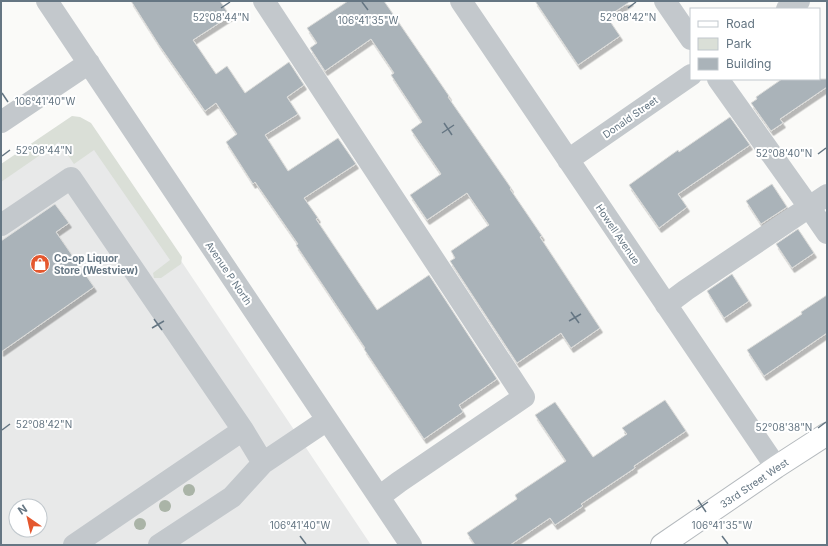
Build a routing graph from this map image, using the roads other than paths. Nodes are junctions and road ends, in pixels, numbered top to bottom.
1 (48, 1) edge
2 (264, 1) edge
3 (461, 1) edge
4 (665, 1) edge
5 (799, 1) edge
6 (788, 8) edge
7 (690, 38) edge
8 (88, 64) junction
9 (690, 76) edge
10 (719, 80) edge
11 (1, 122) edge
12 (568, 160) junction
13 (818, 201) edge
14 (1, 225) edge
15 (827, 233) edge
16 (666, 305) junction
17 (327, 420) junction
18 (242, 430) junction
19 (827, 434) edge
20 (263, 463) junction
21 (776, 468) junction
22 (379, 497) junction
23 (74, 545) edge
24 (159, 545) edge
25 (411, 545) edge
26 (662, 545) edge

1 - 8 street, Avenue P North
2 - 22 street
3 - 12 street, Howell Avenue
4 - 7 street
5 - 6 street
8 - 11 street
8 - 17 street, Avenue P North
9 - 12 street, Donald Street
10 - 13 street
12 - 16 street, Howell Avenue
13 - 15 street
13 - 16 street
14 - 18 street
16 - 21 street, Howell Avenue
17 - 20 street
17 - 22 street, Avenue P North
18 - 20 street
18 - 23 street
19 - 21 main road, 33rd Street West
20 - 24 street
21 - 26 main road, 33rd Street West
22 - 25 street, Avenue P North

